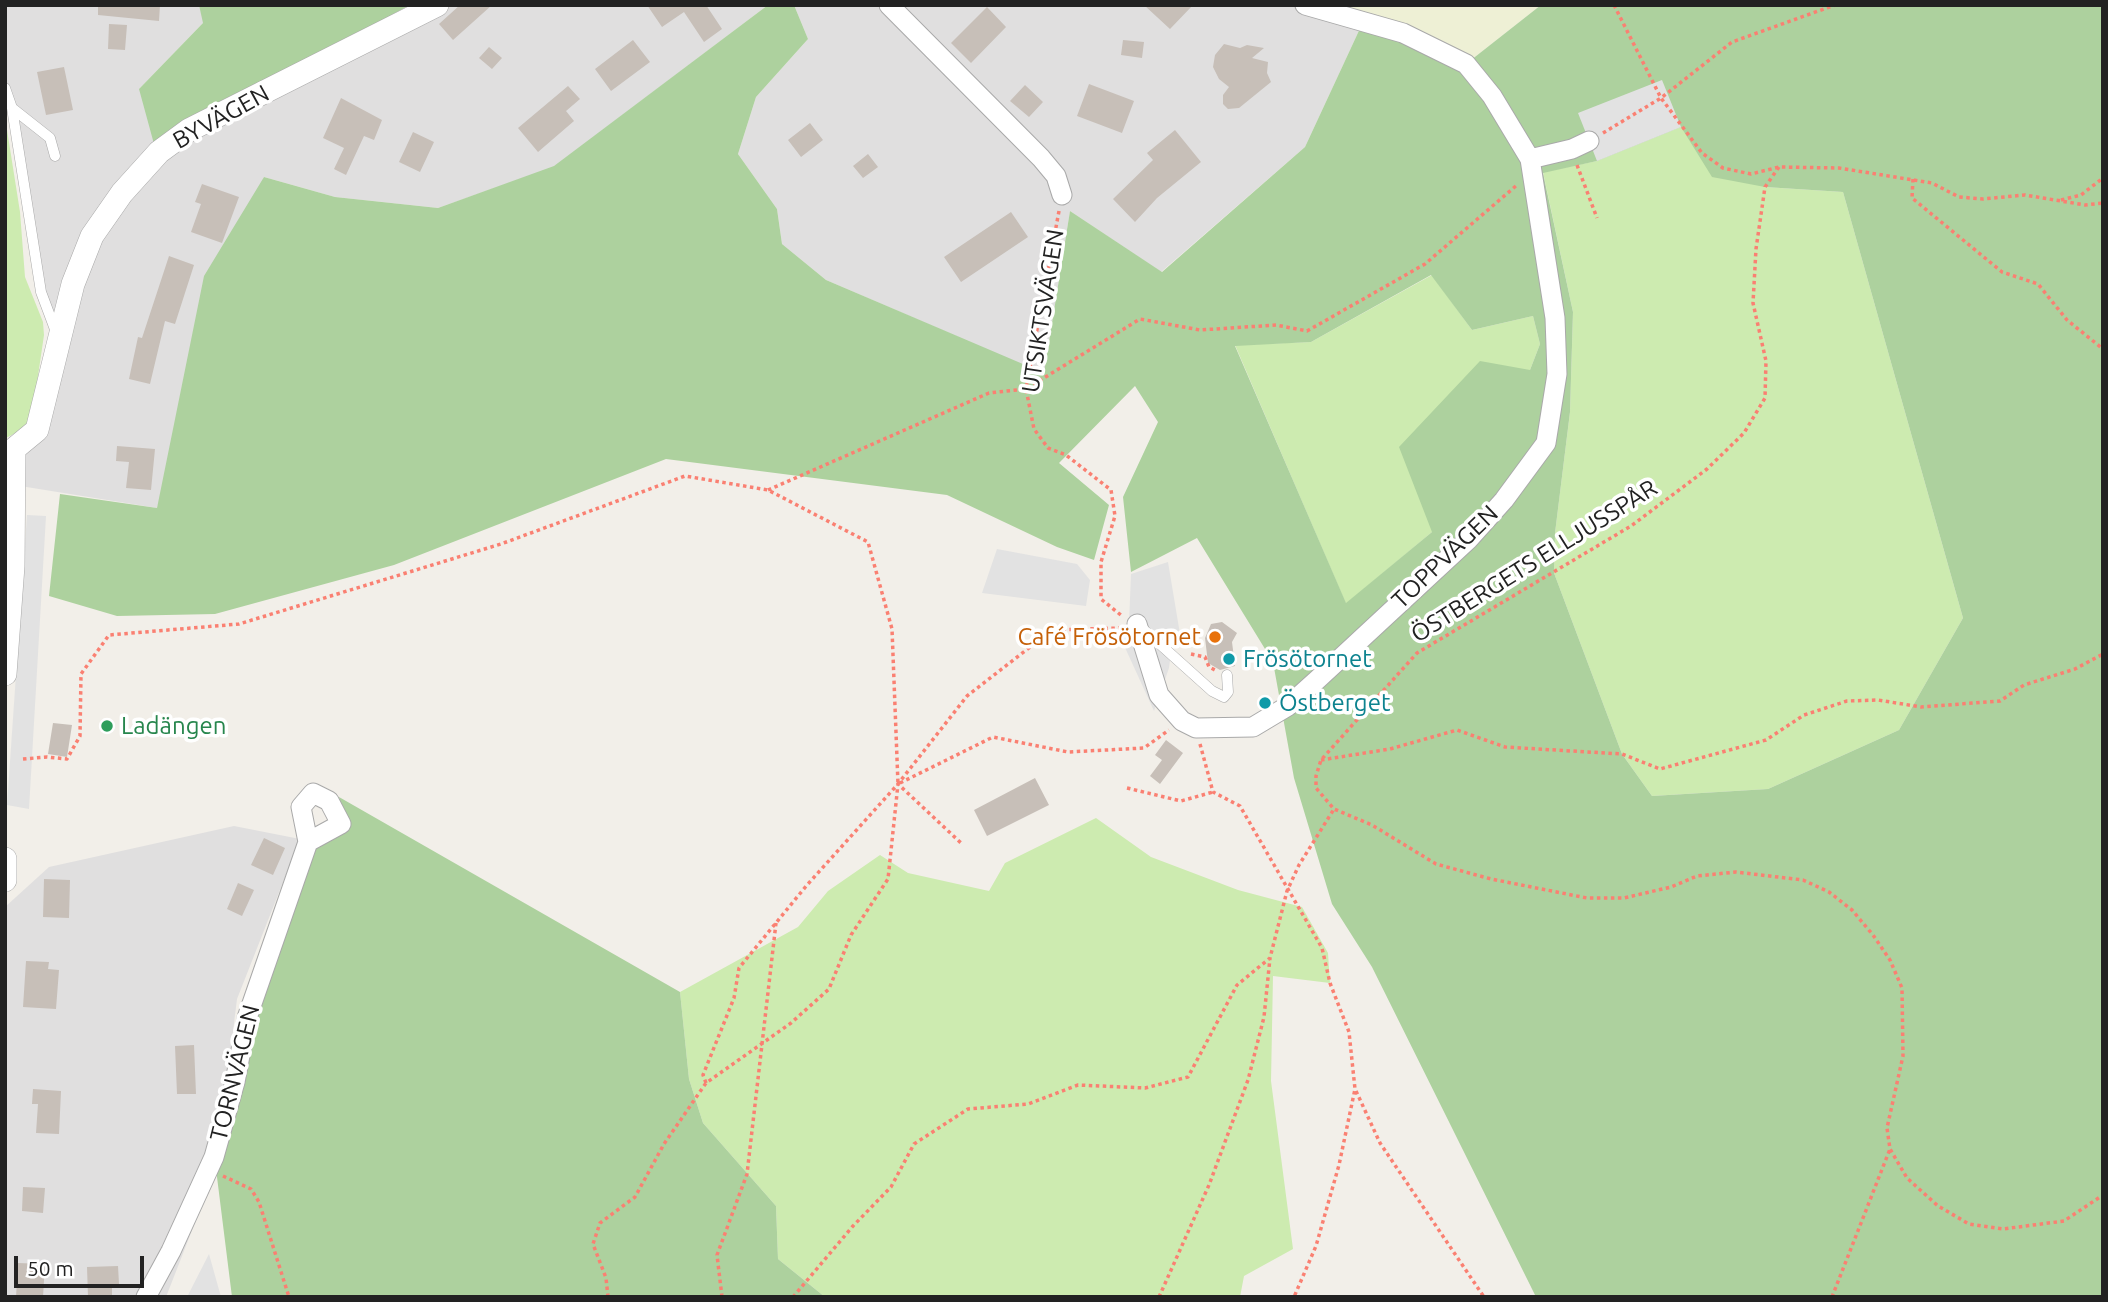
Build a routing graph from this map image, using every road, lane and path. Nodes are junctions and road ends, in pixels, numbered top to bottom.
1 (437, 5) edge
2 (889, 5) edge
3 (1306, 5) edge
4 (1614, 5) edge
5 (1835, 5) edge
6 (5, 88) edge
7 (1661, 99) junction
8 (12, 108) junction
9 (1581, 145) junction
10 (55, 156) dead end
11 (1531, 166) junction
12 (1779, 167) junction
13 (2103, 177) edge
14 (1913, 179) junction
15 (1062, 195) joint
16 (2056, 201) junction
17 (2103, 203) edge
18 (1597, 218) dead end
19 (58, 336) junction
20 (2103, 349) edge
21 (1026, 389) junction
22 (9, 449) edge
23 (768, 491) junction
24 (1137, 624) junction
25 (2103, 654) edge
26 (5, 674) edge
27 (1227, 675) dead end
28 (1189, 724) junction
29 (23, 759) dead end
30 (1321, 760) junction
31 (898, 784) junction
32 (1127, 788) dead end
33 (1213, 792) junction
34 (1334, 809) junction
35 (308, 842) dead end
36 (961, 843) dead end
37 (5, 859) edge
38 (5, 880) edge
39 (1287, 891) junction
40 (777, 921) junction
41 (1270, 958) junction
42 (762, 1043) junction
43 (706, 1083) junction
44 (1355, 1089) junction
45 (1890, 1149) junction
46 (208, 1171) junction
47 (2103, 1195) edge
48 (146, 1297) edge
49 (289, 1297) edge
50 (608, 1297) edge
51 (722, 1297) edge
52 (793, 1297) edge
53 (1159, 1297) edge
54 (1294, 1297) edge
55 (1484, 1297) edge
56 (1832, 1297) edge

1 - 19 street, BYVÄGEN
2 - 15 street, UTSIKTSVÄGEN
3 - 11 street, TOPPVÄGEN
4 - 7 path
5 - 7 path
6 - 8 lane
7 - 9 path
7 - 12 path
8 - 10 lane
8 - 19 lane
9 - 11 street
9 - 18 path
11 - 21 path
11 - 28 street, TOPPVÄGEN
12 - 14 path
12 - 30 path, ÖSTBERGETS ELLJUSSPÅR
13 - 16 path
14 - 16 path
14 - 20 path
15 - 21 path, UTSIKTSVÄGEN
16 - 17 path
19 - 22 street, BYVÄGEN
21 - 23 path
21 - 24 path, UTSIKTSVÄGEN
22 - 26 street, BYVÄGEN
23 - 29 path
23 - 31 path
24 - 27 lane
24 - 28 street
24 - 31 path
25 - 30 path
28 - 31 path
28 - 33 path
30 - 34 path
31 - 36 path
31 - 40 path
31 - 42 path
32 - 33 path
33 - 39 path
34 - 39 path
34 - 45 path
35 - 46 street, TORNVÄGEN
37 - 38 street
39 - 41 path
39 - 44 path
40 - 42 path
40 - 43 path
41 - 52 path
41 - 53 path
42 - 43 path
42 - 51 path
43 - 50 path
44 - 54 path
44 - 55 path
45 - 47 path
45 - 56 path
46 - 48 street, TORNVÄGEN
46 - 49 path

